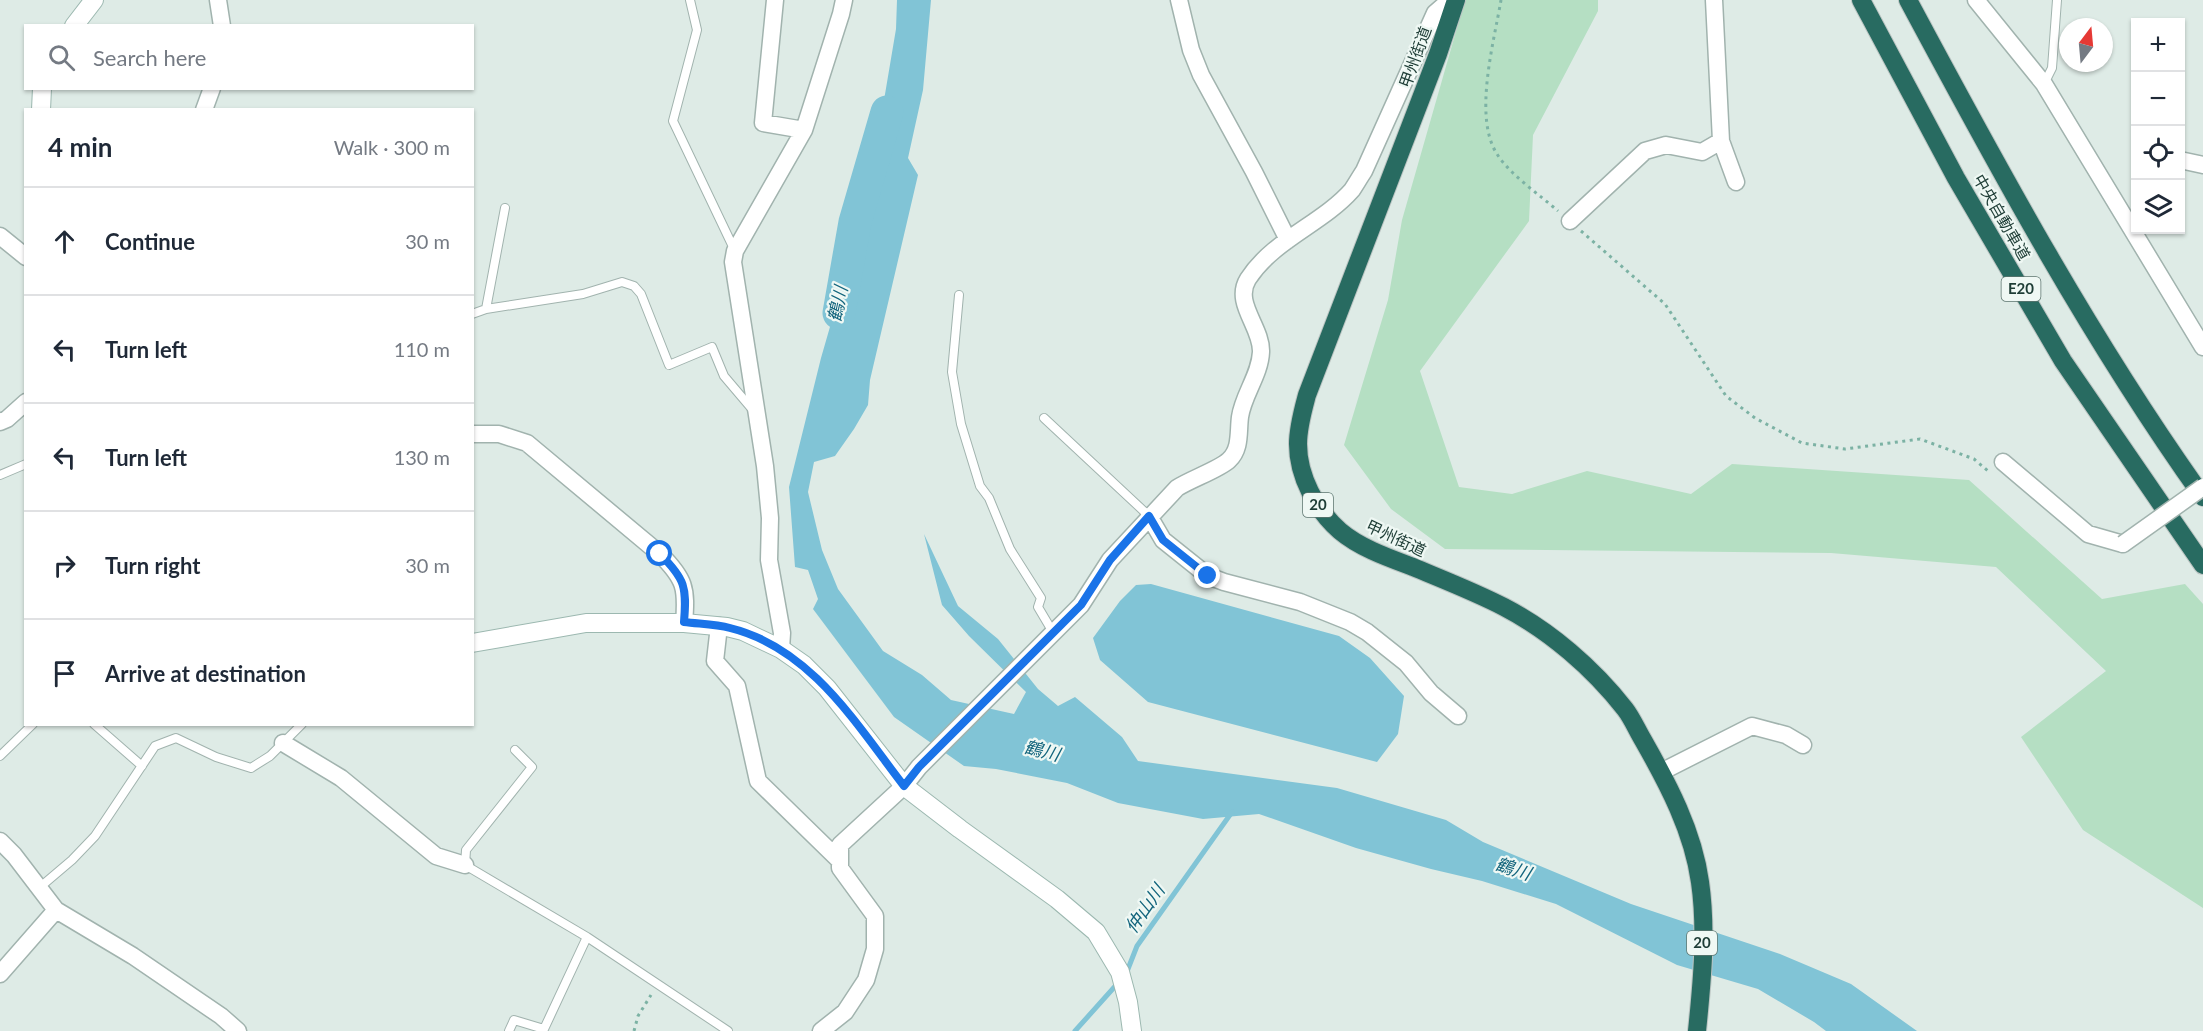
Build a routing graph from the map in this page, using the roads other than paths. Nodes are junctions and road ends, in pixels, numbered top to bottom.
1 (94, 0) edge
2 (219, 0) edge
3 (690, 0) edge
4 (775, 0) edge
5 (844, 0) edge
6 (1179, 0) edge
7 (1450, 0) edge
8 (1456, 0) edge
9 (1714, 0) edge
10 (1861, 0) edge
11 (1908, 0) edge
12 (1976, 0) edge
13 (2057, 0) edge
14 (76, 24) edge
15 (222, 24) edge
16 (2044, 84) junction
17 (42, 90) edge
18 (211, 90) edge
19 (40, 108) edge
20 (205, 108) edge
21 (804, 130) junction
22 (1720, 141) junction
23 (2185, 161) edge
24 (2203, 165) edge
25 (1736, 182) dead end
26 (506, 208) dead end
27 (1570, 221) road end
28 (0, 236) edge
29 (1288, 240) junction
30 (735, 251) junction
31 (24, 255) edge
32 (959, 295) dead end
33 (486, 309) junction
34 (474, 313) edge
35 (2203, 347) edge
36 (24, 404) edge
37 (755, 412) junction
38 (1044, 418) dead end
39 (0, 422) edge
40 (474, 434) edge
41 (24, 465) edge
42 (1996, 468) road end
43 (0, 475) edge
44 (2203, 487) edge
45 (2203, 497) edge
46 (1149, 516) junction
47 (2203, 565) edge
48 (684, 622) junction
49 (719, 626) junction
50 (1054, 634) junction
51 (474, 643) edge
52 (781, 649) junction
53 (1458, 716) dead end
54 (31, 726) edge
55 (96, 726) edge
56 (300, 726) edge
57 (283, 743) junction
58 (1803, 745) dead end
59 (515, 750) dead end
60 (0, 756) edge
61 (142, 766) junction
62 (1661, 772) junction
63 (904, 786) junction
64 (0, 840) edge
65 (840, 861) junction
66 (465, 865) junction
67 (39, 888) junction
68 (56, 910) junction
69 (587, 937) junction
70 (0, 974) edge
71 (238, 1031) edge
72 (509, 1031) edge
73 (728, 1031) edge
74 (821, 1031) edge
75 (1132, 1031) edge
76 (1697, 1031) edge

1 - 14 street
2 - 15 street
3 - 30 lane
4 - 21 street
5 - 21 street
6 - 29 street
7 - 29 street
8 - 62 highway, 甲州街道 / 20
9 - 22 street
10 - 47 highway, 中央自動車道 / E20
11 - 45 highway, 中央自動車道 / E20
12 - 16 street
13 - 16 lane
16 - 35 street
17 - 19 street
18 - 20 street
21 - 30 street
22 - 25 street
22 - 27 street
23 - 24 street
26 - 33 lane
28 - 31 street
29 - 46 street
30 - 37 street
32 - 50 lane
33 - 34 lane
33 - 37 lane
36 - 39 street
37 - 52 street
38 - 46 lane
40 - 48 street
41 - 43 lane
42 - 44 street, bridge
46 - 50 street
46 - 53 street
48 - 49 street
48 - 51 street
49 - 52 street
49 - 65 street
50 - 63 street
52 - 63 street
54 - 60 lane
55 - 61 lane
56 - 57 lane
57 - 61 lane
57 - 66 street
58 - 62 street
59 - 66 lane
61 - 67 lane
62 - 76 highway, 甲州街道 / 20
63 - 65 street
63 - 75 street
64 - 67 street
65 - 74 street
66 - 69 lane
67 - 68 street
68 - 70 street
68 - 71 street
69 - 72 lane
69 - 73 lane

